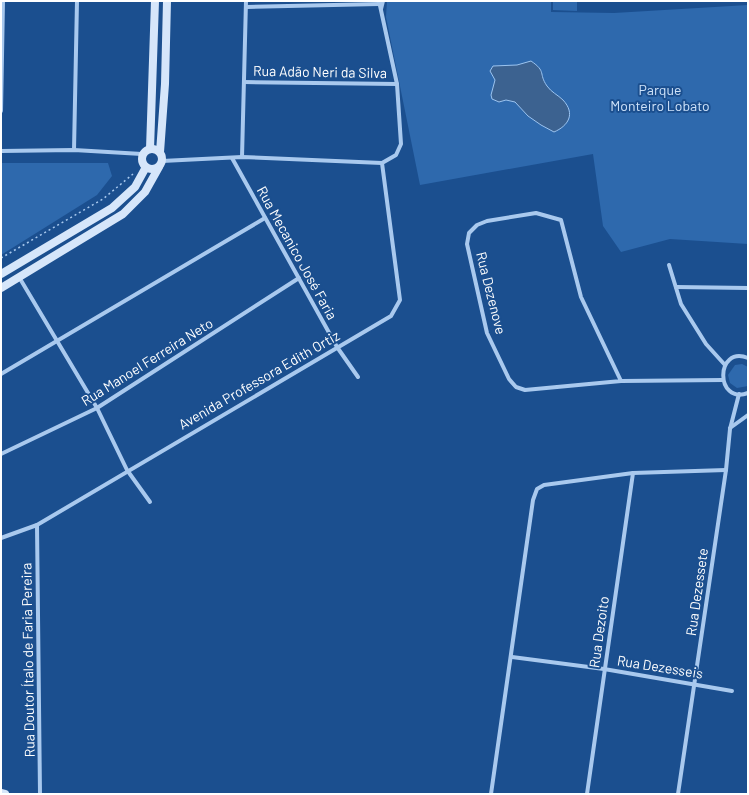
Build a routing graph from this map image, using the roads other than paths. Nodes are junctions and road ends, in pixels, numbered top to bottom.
1 (3, 1) edge
2 (77, 1) edge
3 (155, 1) edge
4 (167, 1) edge
5 (246, 1) edge
6 (380, 2) edge
7 (247, 7) junction
8 (244, 82) junction
9 (397, 84) junction
10 (1, 111) edge
11 (150, 149) junction
12 (1, 150) edge
13 (74, 150) junction
14 (160, 152) junction
15 (142, 154) junction
16 (242, 157) junction
17 (232, 158) junction
18 (382, 162) junction
19 (161, 164) junction
20 (146, 167) junction
21 (265, 218) junction
22 (669, 265) dead end
23 (1, 274) edge
24 (19, 277) junction
25 (299, 278) junction
26 (676, 287) junction
27 (1, 288) edge
28 (748, 288) edge
29 (58, 342) junction
30 (337, 347) junction
31 (748, 358) edge
32 (725, 365) junction
33 (1, 374) edge
34 (358, 377) dead end
35 (723, 380) junction
36 (621, 381) junction
37 (739, 394) junction
38 (747, 394) edge
39 (97, 408) junction
40 (748, 415) edge
41 (730, 429) junction
42 (1, 454) edge
43 (127, 470) junction
44 (726, 470) junction
45 (633, 473) junction
46 (150, 502) dead end
47 (37, 525) junction
48 (1, 538) edge
49 (512, 657) junction
50 (604, 669) junction
51 (695, 684) junction
52 (732, 690) dead end
53 (1, 793) edge
54 (4, 794) edge
55 (40, 794) edge
56 (491, 794) edge
57 (587, 794) edge
58 (678, 794) edge

1 - 10 street
2 - 13 street
3 - 11 street
4 - 14 street
5 - 7 street
6 - 7 street
6 - 9 street
7 - 8 street
8 - 9 street, Rua Adão Neri da Silva
8 - 16 street
9 - 18 street
11 - 14 street
11 - 15 street
12 - 13 street
13 - 15 street
14 - 19 street
15 - 20 street
16 - 17 street
16 - 18 street
17 - 19 street
17 - 21 street, Rua Mecanico José Faria
18 - 30 street, Avenida Professora Edith Ortiz
19 - 20 street
19 - 24 street
20 - 23 street
21 - 25 street, Rua Mecanico José Faria
21 - 29 street
22 - 26 street
24 - 27 street
24 - 29 street
25 - 30 street, Rua Mecanico José Faria
25 - 39 street, Rua Manoel Ferreira Neto
26 - 28 street
26 - 32 street
29 - 33 street
29 - 39 street
30 - 34 street, Rua Mecanico José Faria
30 - 43 street, Avenida Professora Edith Ortiz
31 - 32 street
32 - 35 street
35 - 36 street, Rua Dezenove
35 - 37 street
36 - 36 street, Rua Dezenove
37 - 38 street
37 - 41 street, Rua Dezessete
39 - 42 street, Rua Manoel Ferreira Neto
39 - 43 street
40 - 41 street
41 - 44 street, Rua Dezessete
43 - 46 street
43 - 47 street, Avenida Professora Edith Ortiz
44 - 45 street
44 - 51 street, Rua Dezessete
45 - 49 street
45 - 50 street, Rua Dezoito
47 - 48 street, Avenida Professora Edith Ortiz
47 - 55 street, Rua Doutor Ítalo de Faria Pereira
49 - 50 street, Rua Dezesseis
49 - 56 street
50 - 51 street, Rua Dezesseis
50 - 57 street, Rua Dezoito
51 - 52 street, Rua Dezesseis
51 - 58 street, Rua Dezessete
53 - 54 street

